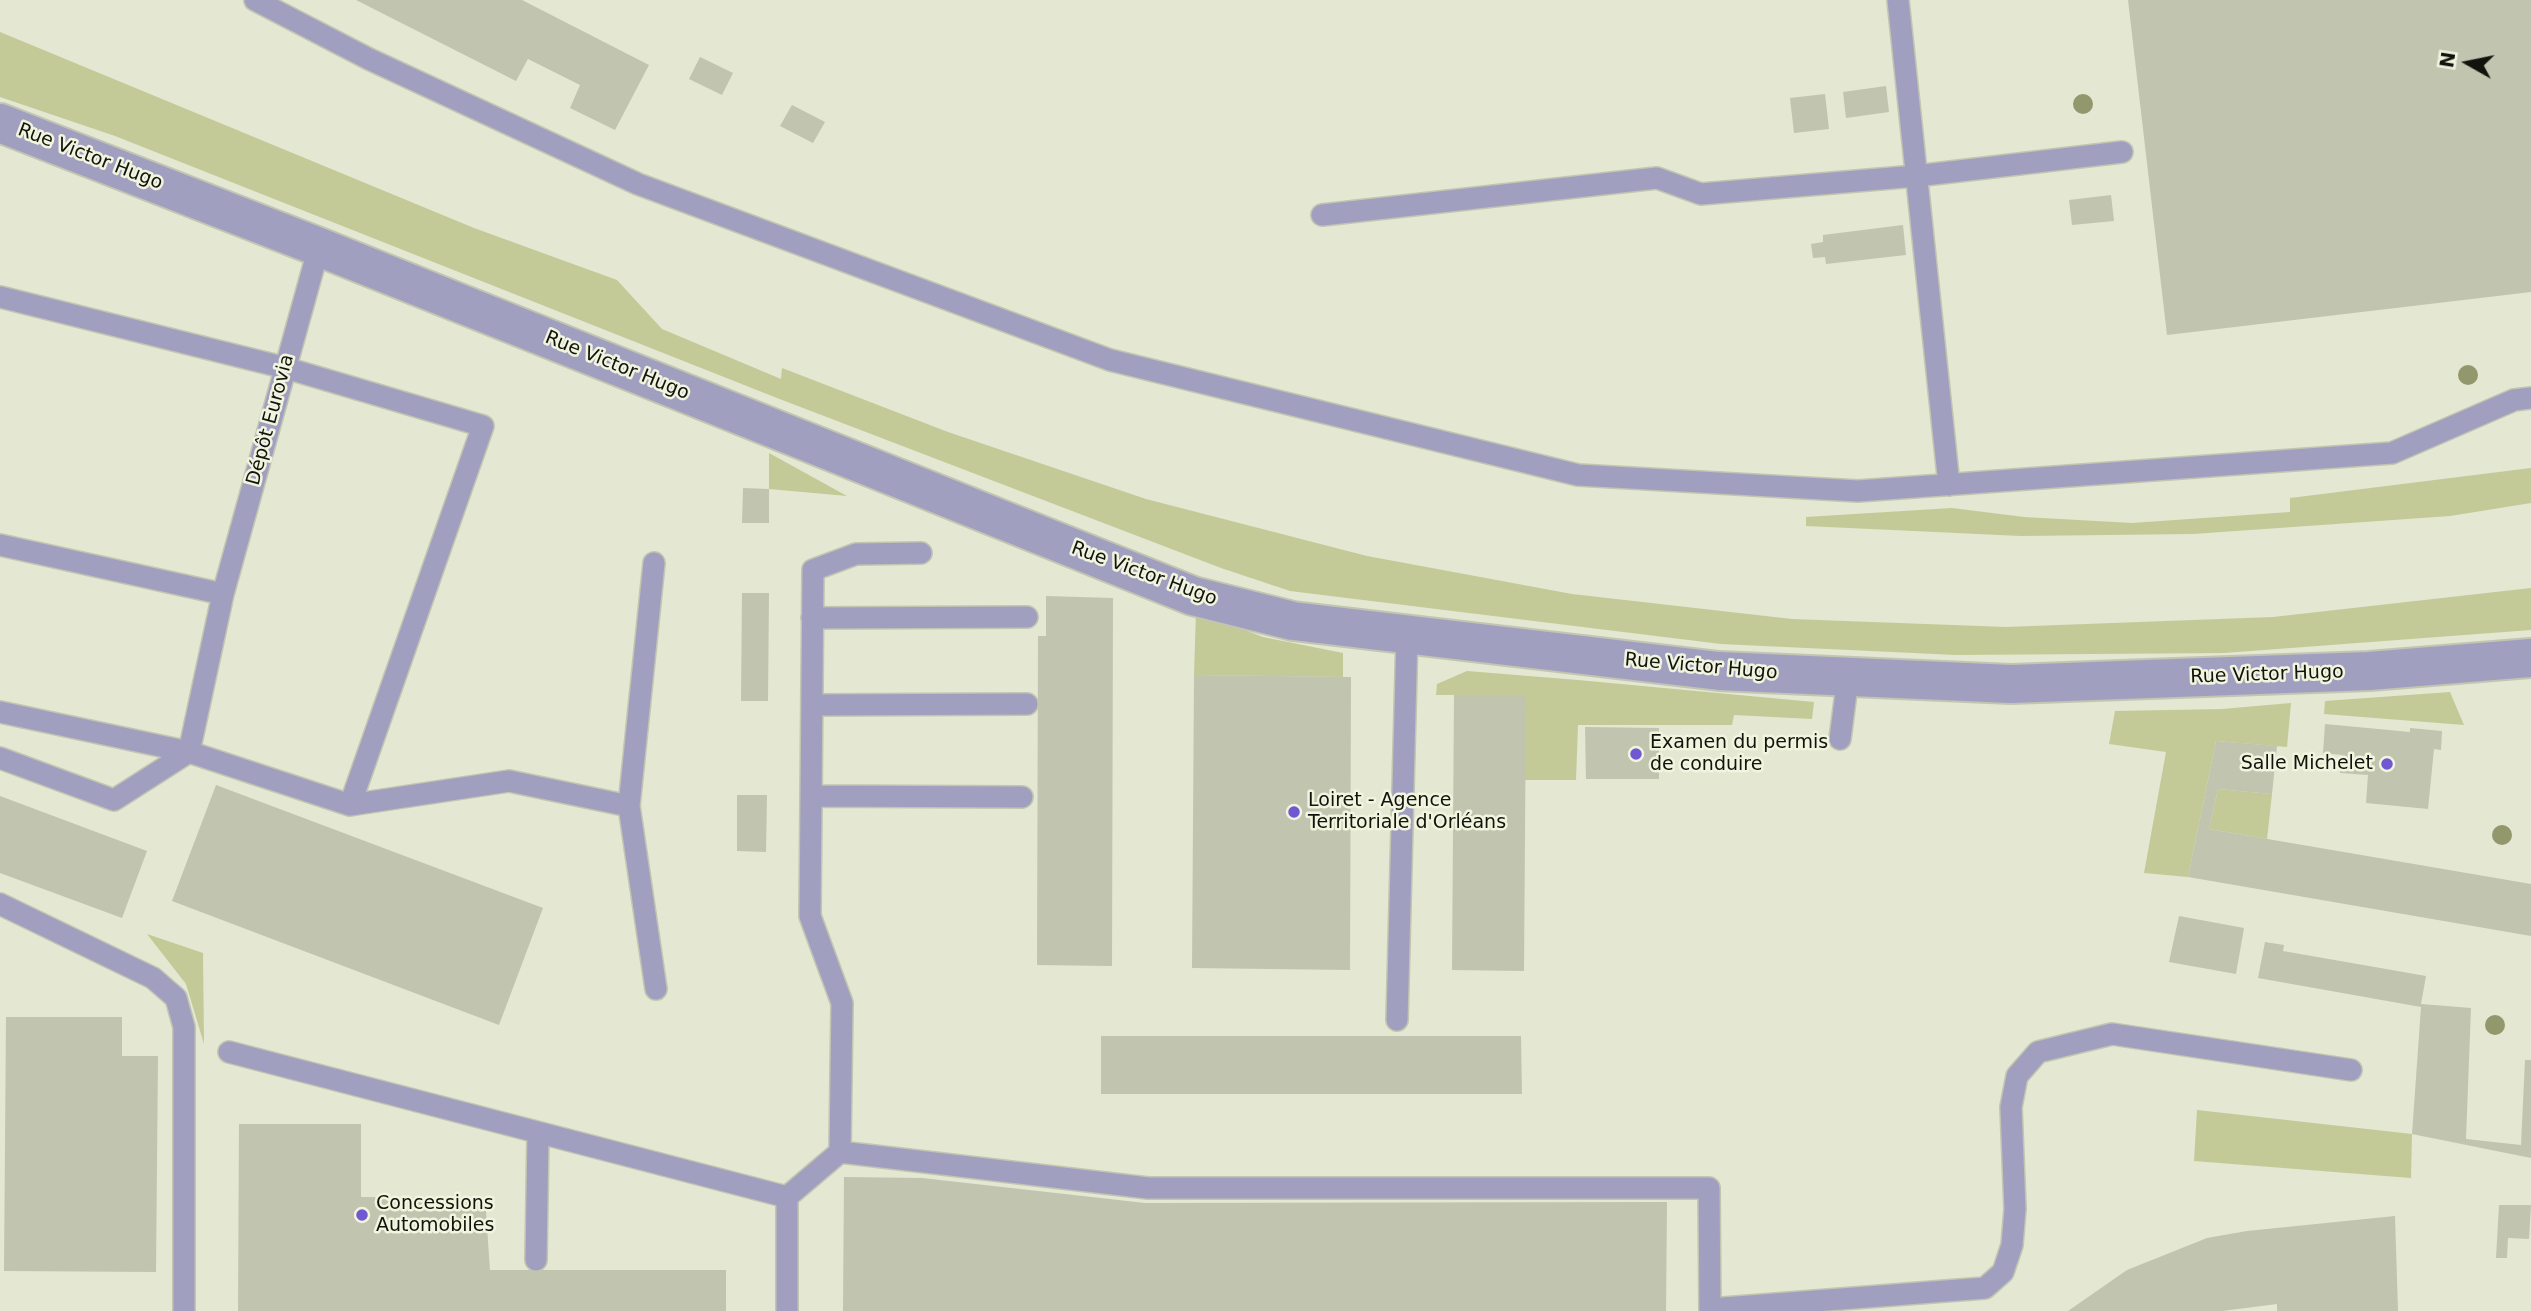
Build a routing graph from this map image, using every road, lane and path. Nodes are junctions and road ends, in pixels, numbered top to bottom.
1 (256, 0) edge
2 (1898, 0) edge
3 (0, 123) edge
4 (2122, 152) dead end
5 (1916, 176) junction
6 (1322, 215) dead end
7 (319, 247) junction
8 (0, 297) edge
9 (286, 368) junction
10 (2531, 398) edge
11 (1949, 485) junction
12 (0, 545) edge
13 (921, 553) dead end
14 (654, 563) dead end
15 (223, 594) junction
16 (1027, 617) dead end
17 (812, 618) junction
18 (1407, 634) junction
19 (2531, 658) edge
20 (1849, 677) junction
21 (1027, 704) dead end
22 (812, 705) junction
23 (0, 712) edge
24 (1840, 739) dead end
25 (189, 752) junction
26 (0, 758) edge
27 (811, 796) junction
28 (1022, 797) dead end
29 (350, 805) junction
30 (629, 806) junction
31 (0, 904) edge
32 (656, 989) dead end
33 (1397, 1020) dead end
34 (229, 1052) dead end
35 (2351, 1070) dead end
36 (538, 1133) junction
37 (840, 1152) junction
38 (788, 1197) junction
39 (536, 1260) dead end
40 (1710, 1310) edge
41 (184, 1311) edge
42 (787, 1311) edge

1 - 11 lane
2 - 5 lane
3 - 7 street, Rue Victor Hugo
4 - 5 lane
5 - 6 lane
5 - 11 lane
7 - 9 lane, Dépôt Eurovia
7 - 18 street, Rue Victor Hugo
8 - 9 lane
9 - 15 lane, Dépôt Eurovia
9 - 29 lane
10 - 11 lane
12 - 15 lane
13 - 17 lane
14 - 30 lane
15 - 25 lane, Dépôt Eurovia
16 - 17 lane
17 - 22 lane
18 - 20 street, Rue Victor Hugo
18 - 33 lane
19 - 20 street, Rue Victor Hugo
20 - 24 lane
21 - 22 lane
22 - 27 lane
23 - 25 lane
25 - 26 lane
25 - 29 lane
27 - 28 lane
27 - 37 lane
29 - 30 lane
30 - 32 lane
31 - 41 lane
34 - 36 lane
35 - 40 lane
36 - 38 lane
36 - 39 lane
37 - 38 lane
37 - 40 lane
38 - 42 lane

